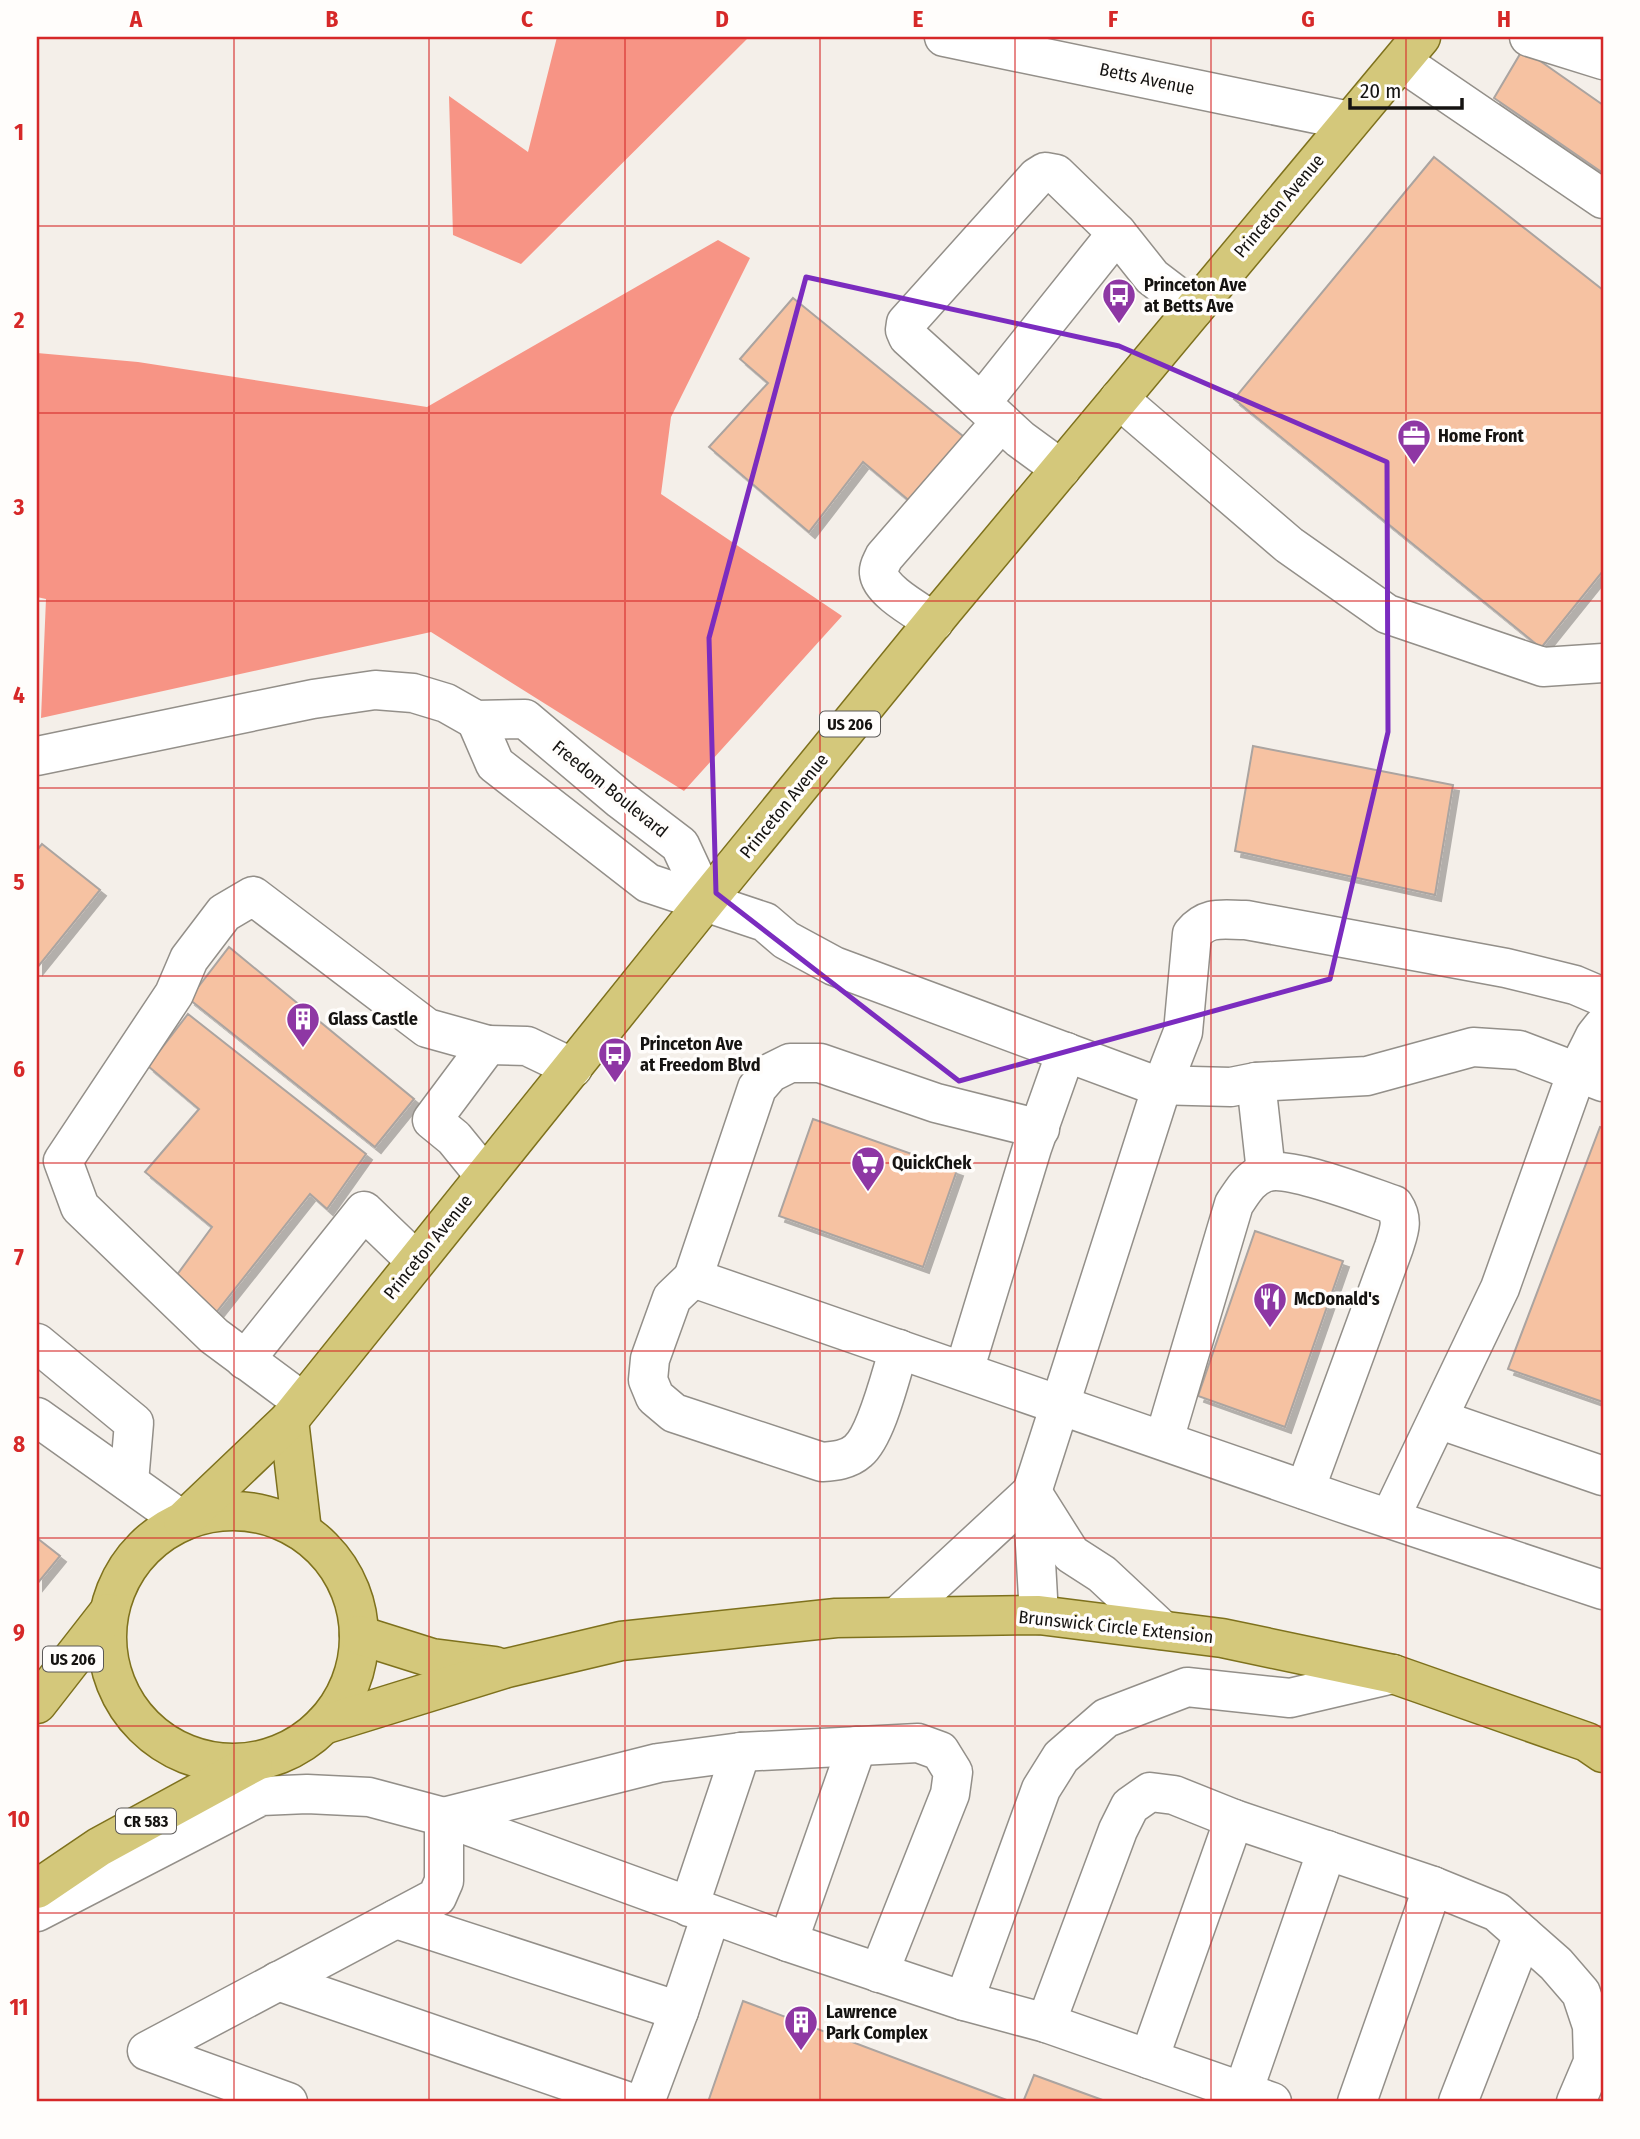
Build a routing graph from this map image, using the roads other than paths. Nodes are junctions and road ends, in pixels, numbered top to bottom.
1 (944, 37) edge
2 (1529, 37) edge
3 (1412, 49) edge
4 (1603, 60) edge
5 (1350, 121) junction
6 (1603, 199) edge
7 (1117, 233) junction
8 (1194, 309) junction
9 (1119, 399) junction
10 (991, 413) junction
11 (1061, 469) junction
12 (934, 622) junction
13 (1603, 662) edge
14 (475, 720) junction
15 (37, 756) edge
16 (706, 901) junction
17 (1603, 997) edge
18 (1603, 1026) edge
19 (488, 1045) junction
20 (1066, 1052) junction
21 (573, 1068) junction
22 (1590, 1077) edge
23 (1256, 1083) junction
24 (1162, 1086) junction
25 (1040, 1129) junction
26 (1266, 1172) junction
27 (485, 1176) junction
28 (416, 1261) junction
29 (693, 1278) junction
30 (37, 1343) edge
31 (899, 1349) junction
32 (245, 1360) junction
33 (964, 1371) junction
34 (1059, 1403) junction
35 (296, 1411) junction
36 (37, 1417) edge
37 (1438, 1419) junction
38 (1164, 1440) junction
39 (1603, 1476) edge
40 (129, 1482) junction
41 (1305, 1490) junction
42 (1032, 1492) junction
43 (1390, 1518) junction
44 (183, 1521) junction
45 (302, 1531) junction
46 (1603, 1590) edge
47 (108, 1613) junction
48 (1039, 1615) junction
49 (898, 1616) junction
50 (1162, 1630) junction
51 (359, 1635) junction
52 (508, 1668) junction
53 (1393, 1674) junction
54 (37, 1704) edge
55 (323, 1725) junction
56 (857, 1746) junction
57 (1598, 1746) edge
58 (741, 1752) junction
59 (258, 1760) junction
60 (444, 1817) junction
61 (1234, 1819) junction
62 (1327, 1850) junction
63 (1433, 1886) junction
64 (37, 1889) edge
65 (700, 1911) junction
66 (37, 1912) edge
67 (396, 1919) junction
68 (1523, 1935) junction
69 (788, 1942) junction
70 (879, 1973) junction
71 (278, 1981) junction
72 (964, 2001) junction
73 (679, 2011) junction
74 (1046, 2023) junction
75 (1149, 2059) junction
76 (1257, 2097) edge
77 (288, 2102) edge
78 (629, 2102) edge
79 (645, 2102) edge
80 (1357, 2102) edge
81 (1458, 2102) edge
82 (1576, 2102) edge

1 - 5 street, Betts Avenue
2 - 4 street
3 - 5 main road, Princeton Avenue / US 206
3 - 6 street
5 - 8 main road, Princeton Avenue / US 206
7 - 8 street
7 - 10 street
7 - 10 street
8 - 9 main road, Princeton Avenue / US 206
9 - 11 main road, Princeton Avenue / US 206
9 - 13 street
10 - 11 street
10 - 12 street
11 - 12 main road, Princeton Avenue / US 206
12 - 16 main road, Princeton Avenue / US 206
14 - 15 street
14 - 16 street
14 - 16 street, Freedom Boulevard
16 - 20 street
16 - 21 main road, Princeton Avenue / US 206
17 - 24 street
18 - 22 street
19 - 21 street
19 - 27 street
19 - 32 street
20 - 24 street
20 - 25 street
21 - 27 main road, Princeton Avenue / US 206
22 - 23 street
22 - 37 street
23 - 24 street
23 - 26 street
24 - 34 street
25 - 29 street
25 - 33 street
26 - 38 street
26 - 41 street
27 - 28 main road, Princeton Avenue / US 206
28 - 32 street
28 - 35 main road, Princeton Avenue / US 206
29 - 31 street
29 - 31 street
30 - 40 street
31 - 33 street
32 - 35 street
33 - 34 street
34 - 38 street
34 - 42 street
35 - 44 main road, Princeton Avenue
35 - 45 main road
36 - 40 street
37 - 39 street
37 - 43 street
38 - 41 street
40 - 44 street
41 - 43 street
42 - 48 street
42 - 49 street
42 - 50 street
43 - 46 street
44 - 45 main road
44 - 47 main road
45 - 51 main road
47 - 54 main road, US 206
47 - 59 main road
48 - 49 main road, Brunswick Circle Extension
48 - 50 main road, Brunswick Circle Extension
49 - 52 main road, Brunswick Circle Extension
50 - 53 main road, Brunswick Circle Extension
51 - 52 main road, Brunswick Circle Extension
51 - 55 main road
52 - 55 main road, Brunswick Circle Extension
53 - 57 main road, Brunswick Circle Extension
53 - 72 street
55 - 59 main road
56 - 58 street
56 - 69 street
56 - 70 street
58 - 60 street
58 - 65 street
59 - 64 main road, CR 583
60 - 65 street
60 - 66 street
60 - 67 street
61 - 62 street
61 - 74 street
61 - 75 street
62 - 63 street
62 - 76 street
63 - 68 street
63 - 80 street
65 - 69 street
65 - 73 street
67 - 71 street
67 - 73 street
68 - 81 street
68 - 82 street
69 - 70 street
70 - 72 street
71 - 77 street
71 - 78 street
72 - 74 street
73 - 79 street
74 - 75 street
75 - 76 street

